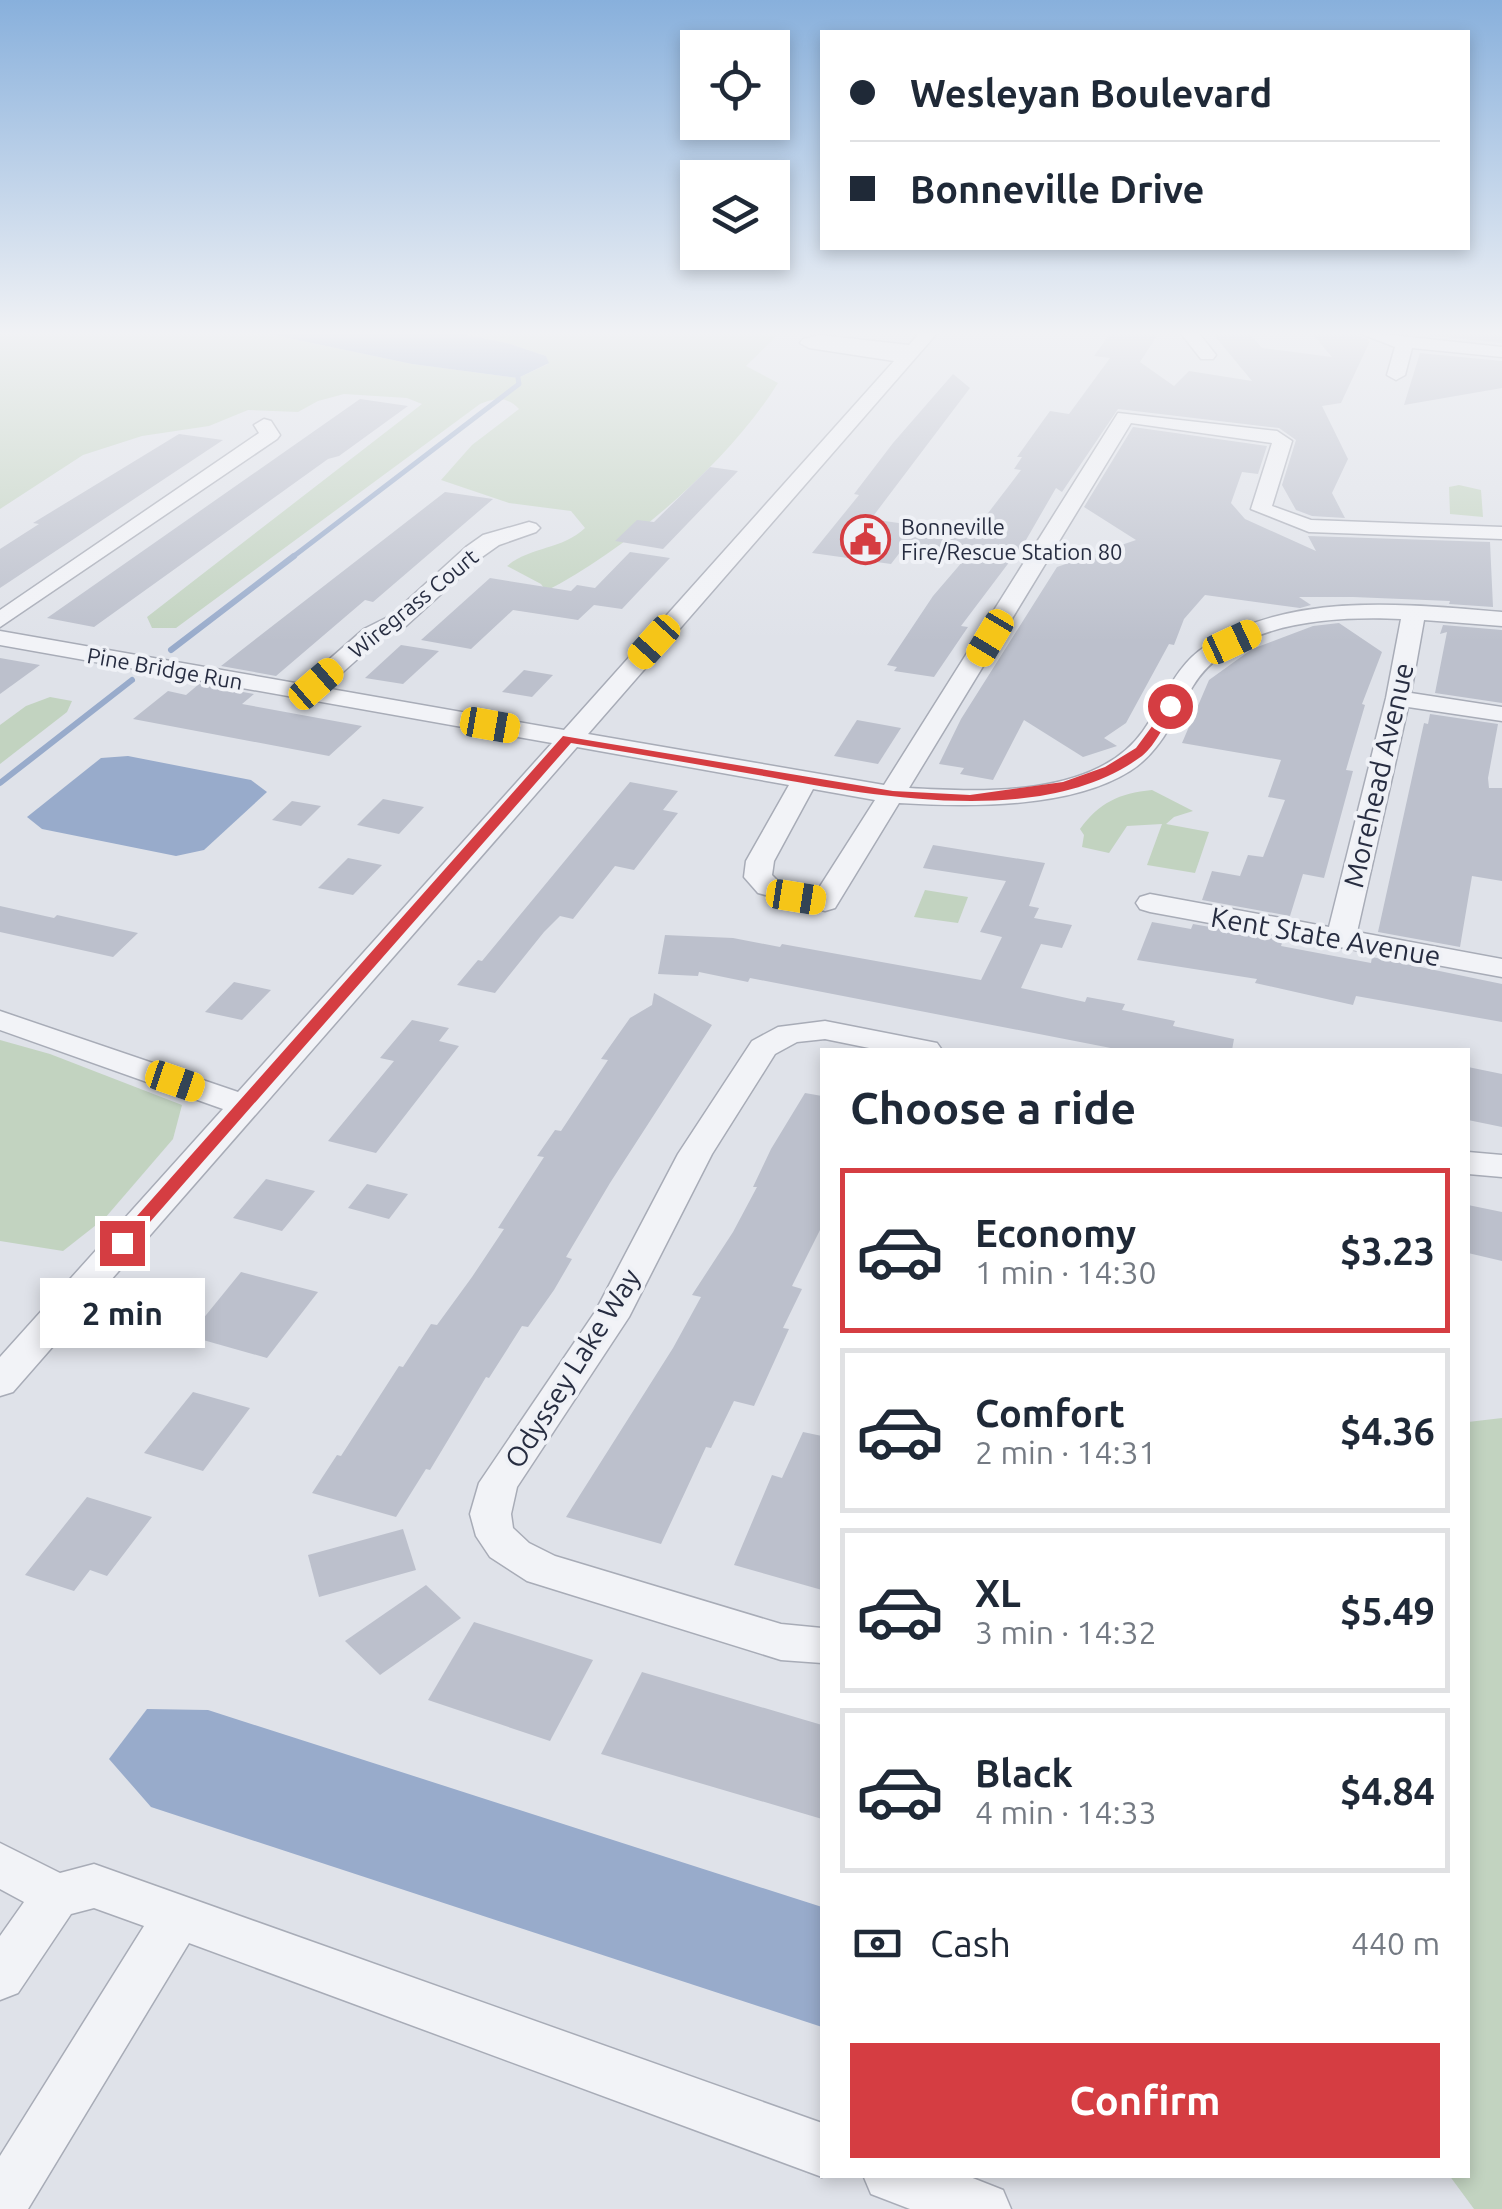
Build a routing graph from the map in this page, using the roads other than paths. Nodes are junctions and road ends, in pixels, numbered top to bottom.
1 (269, 434) edge
2 (839, 434) edge
3 (1115, 434) edge
4 (1263, 434) edge
5 (529, 528) dead end
6 (1502, 533) edge
7 (1414, 611) junction
8 (1502, 619) edge
9 (0, 620) edge
10 (0, 638) edge
11 (306, 694) junction
12 (1398, 698) junction
13 (1502, 714) edge
14 (568, 738) junction
15 (805, 780) junction
16 (893, 795) junction
17 (1150, 903) dead end
18 (1340, 939) junction
19 (1502, 968) edge
20 (0, 1020) edge
21 (916, 1048) edge
22 (244, 1105) junction
23 (1470, 1163) edge
24 (1502, 1166) edge
25 (0, 1382) edge
26 (820, 1646) edge
27 (0, 1864) edge
28 (56, 1896) junction
29 (178, 1916) junction
30 (0, 1977) edge
31 (820, 2149) edge
32 (893, 2187) edge
33 (0, 2205) edge
34 (984, 2209) edge

1 - 9 street
2 - 14 street
3 - 16 street
4 - 6 street
5 - 11 street, Wiregrass Court
7 - 8 street, Pine Bridge Run
7 - 12 street, Morehead Avenue
7 - 16 street, Pine Bridge Run
10 - 11 street, Pine Bridge Run
11 - 14 street, Pine Bridge Run
12 - 13 street
12 - 18 street, Morehead Avenue
14 - 15 street, Pine Bridge Run
14 - 22 street
15 - 16 street, Pine Bridge Run
15 - 16 street
17 - 18 street, Kent State Avenue
18 - 19 street, Kent State Avenue
20 - 22 street
21 - 26 street, Odyssey Lake Way
22 - 25 street
23 - 24 street
27 - 28 street
28 - 29 street
28 - 30 street
29 - 31 street
29 - 33 street
32 - 34 street

